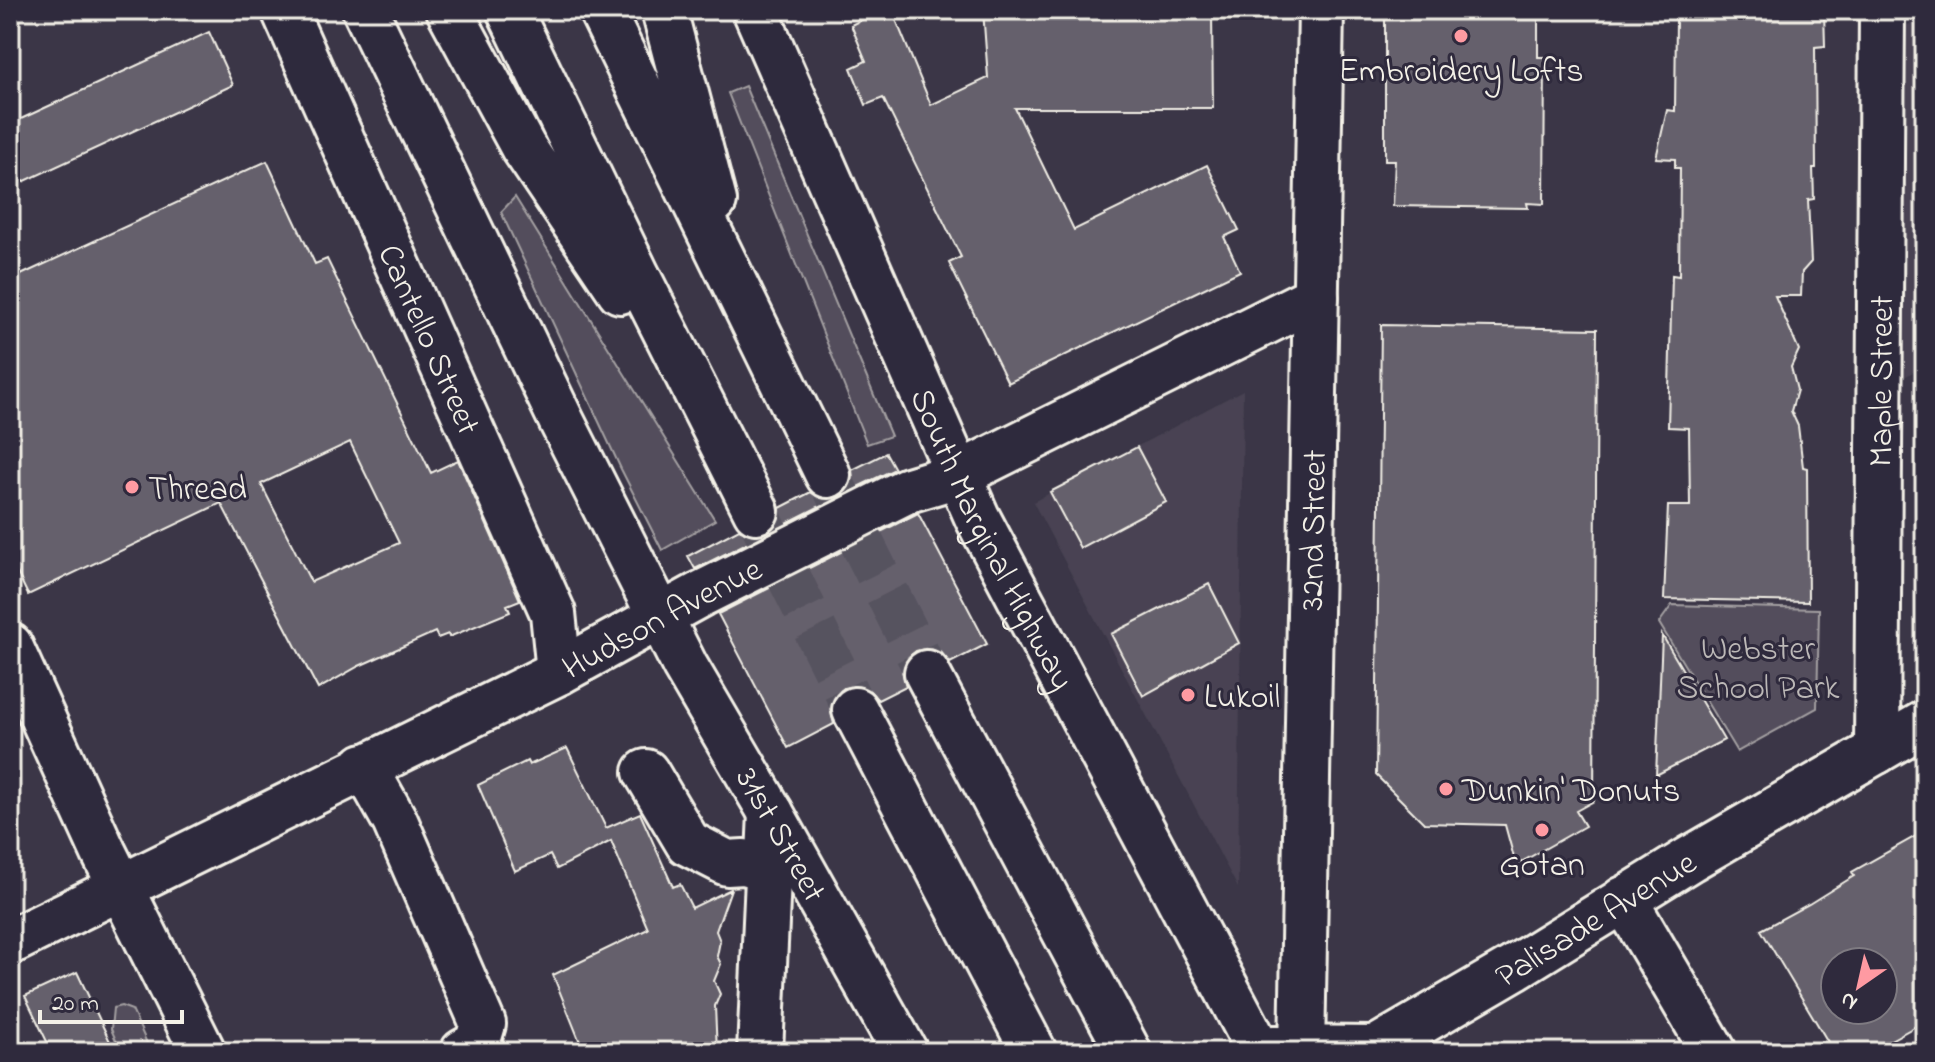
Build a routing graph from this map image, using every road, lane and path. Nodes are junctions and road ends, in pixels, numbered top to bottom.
1 (284, 10) edge
2 (365, 10) edge
3 (449, 10) edge
4 (509, 10) edge
5 (601, 10) edge
6 (664, 10) edge
7 (1321, 10) edge
8 (1882, 10) edge
9 (757, 12) edge
10 (1316, 297) junction
11 (740, 300) junction
12 (710, 422) junction
13 (828, 475) tunnel mouth
14 (958, 475) junction
15 (756, 511) tunnel mouth
16 (662, 616) junction
17 (10, 646) edge
18 (559, 672) junction
19 (927, 673) tunnel mouth
20 (855, 710) tunnel mouth
21 (1925, 723) edge
22 (1877, 751) junction
23 (364, 766) junction
24 (646, 772) dead end
25 (771, 813) junction
26 (767, 868) junction
27 (123, 888) junction
28 (1624, 899) junction
29 (10, 942) edge
30 (1128, 1051) edge
31 (1274, 1051) edge
32 (203, 1052) edge
33 (463, 1052) edge
34 (760, 1052) edge
35 (905, 1052) edge
36 (1034, 1052) edge
37 (1714, 1052) edge

1 - 18 main road, Cantello Street
2 - 16 main road
3 - 12 main road
4 - 12 main road
5 - 11 main road
6 - 11 main road
7 - 10 main road, 32nd Street
8 - 22 main road, Maple Street
9 - 14 main road, South Marginal Highway
10 - 14 main road, Hudson Avenue
10 - 31 main road, 32nd Street
11 - 13 main road
12 - 15 main road
14 - 16 main road, Hudson Avenue
14 - 31 main road, South Marginal Highway
16 - 18 main road, Hudson Avenue
16 - 25 main road, 31st Street
17 - 27 main road
18 - 23 main road, Hudson Avenue
19 - 30 main road
20 - 36 main road
21 - 22 main road, Palisade Avenue
22 - 28 main road, Palisade Avenue
23 - 27 main road, Hudson Avenue
23 - 33 main road
24 - 26 main road
25 - 26 main road
25 - 35 main road, 31st Street
26 - 34 main road
27 - 29 main road, Hudson Avenue
27 - 32 main road
28 - 31 main road, Palisade Avenue
28 - 37 main road

